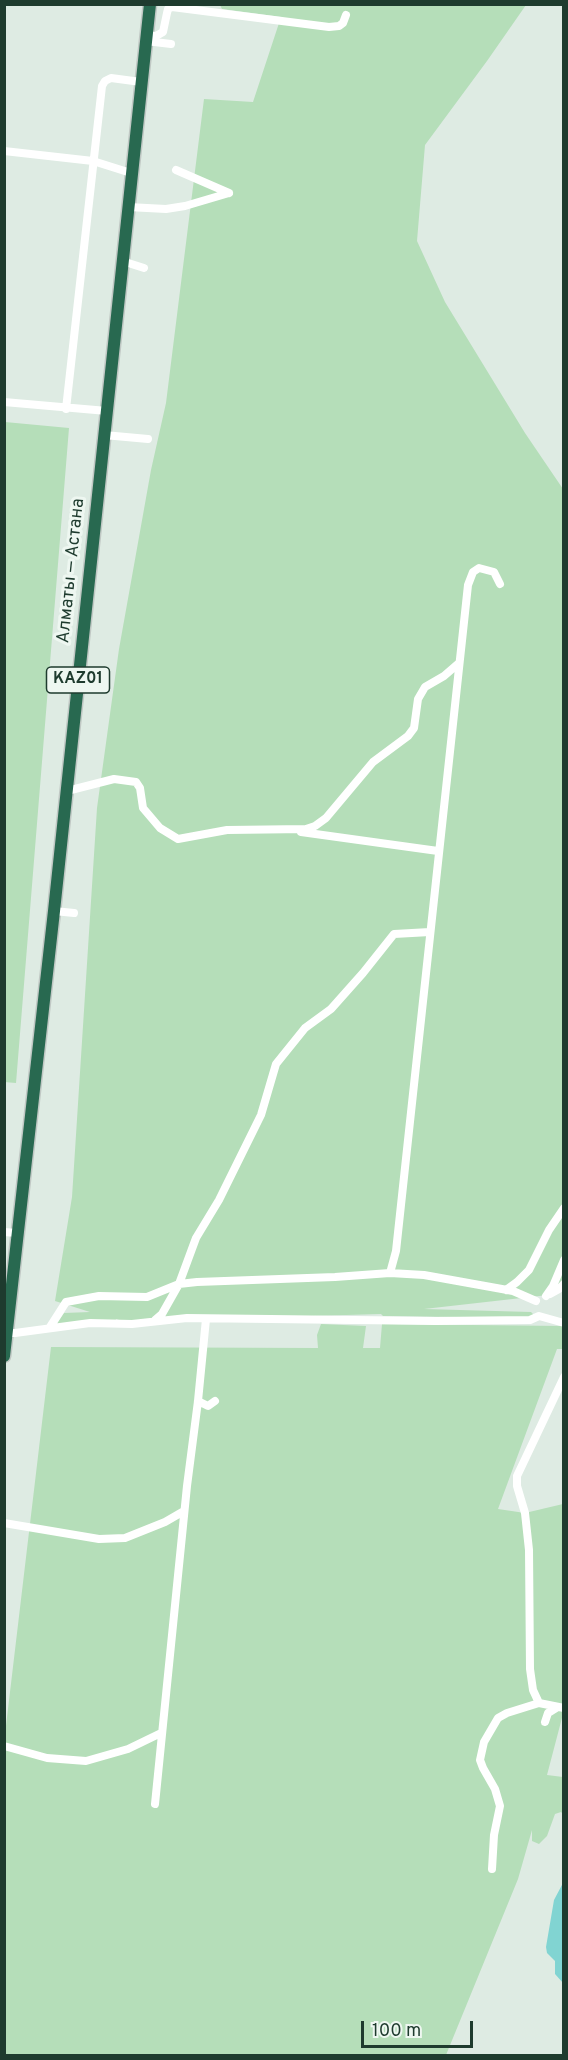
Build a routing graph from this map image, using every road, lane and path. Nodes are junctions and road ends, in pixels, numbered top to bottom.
1 (150, 4) edge
2 (346, 15) dead end
3 (146, 38) junction
4 (171, 44) dead end
5 (141, 82) junction
6 (4, 151) edge
7 (93, 161) junction
8 (176, 170) dead end
9 (131, 173) junction
10 (128, 207) junction
11 (122, 261) junction
12 (144, 268) dead end
13 (4, 402) edge
14 (66, 409) junction
15 (107, 411) junction
16 (104, 435) junction
17 (148, 439) dead end
18 (500, 584) dead end
19 (459, 663) junction
20 (67, 791) junction
21 (295, 830) junction
22 (438, 851) junction
23 (54, 911) junction
24 (74, 913) dead end
25 (430, 933) junction
26 (564, 1208) edge
27 (11, 1233) edge
28 (564, 1260) edge
29 (390, 1273) junction
30 (179, 1284) junction
31 (564, 1284) edge
32 (506, 1290) junction
33 (546, 1296) junction
34 (537, 1301) junction
35 (539, 1316) junction
36 (206, 1318) junction
37 (155, 1321) junction
38 (564, 1323) edge
39 (50, 1327) junction
40 (6, 1333) edge
41 (4, 1356) edge
42 (564, 1377) edge
43 (198, 1401) junction
44 (215, 1401) dead end
45 (184, 1511) junction
46 (4, 1523) edge
47 (539, 1703) junction
48 (560, 1708) edge
49 (545, 1722) dead end
50 (161, 1733) junction
51 (4, 1746) edge
52 (154, 1804) dead end
53 (492, 1869) dead end

1 - 3 highway, Алматы — Астана / KАZ01
2 - 3 street
3 - 4 street
3 - 5 highway, Алматы — Астана / KАZ01
5 - 7 street
5 - 9 highway, Алматы — Астана / KАZ01
6 - 7 street
7 - 9 street
7 - 14 street
8 - 10 street
9 - 10 highway, Алматы — Астана / KАZ01
10 - 11 highway, Алматы — Астана / KАZ01
11 - 12 street
11 - 15 highway, Алматы — Астана / KАZ01
13 - 14 street
14 - 15 street
15 - 16 highway, Алматы — Астана / KАZ01
16 - 17 street
16 - 20 highway, Алматы — Астана / KАZ01
18 - 19 street
19 - 21 street
19 - 22 street
20 - 21 street
20 - 23 highway, Алматы — Астана / KАZ01
21 - 22 street
22 - 25 street
23 - 24 street
23 - 27 highway, Алматы — Астана / KАZ01
25 - 29 street
25 - 30 street
26 - 32 street
27 - 40 highway, Алматы — Астана / KАZ01
28 - 33 street
29 - 30 street
29 - 32 street
30 - 37 street
30 - 39 street
31 - 33 street
32 - 34 street
33 - 34 street
34 - 35 street
35 - 36 street
35 - 38 street
36 - 37 street
36 - 43 street
37 - 39 street
39 - 40 street
40 - 41 highway, Алматы — Астана / KАZ01
42 - 47 street
43 - 44 street
43 - 45 street
45 - 46 street
45 - 50 street
47 - 48 street
47 - 53 street
48 - 49 street
50 - 51 street
50 - 52 street

